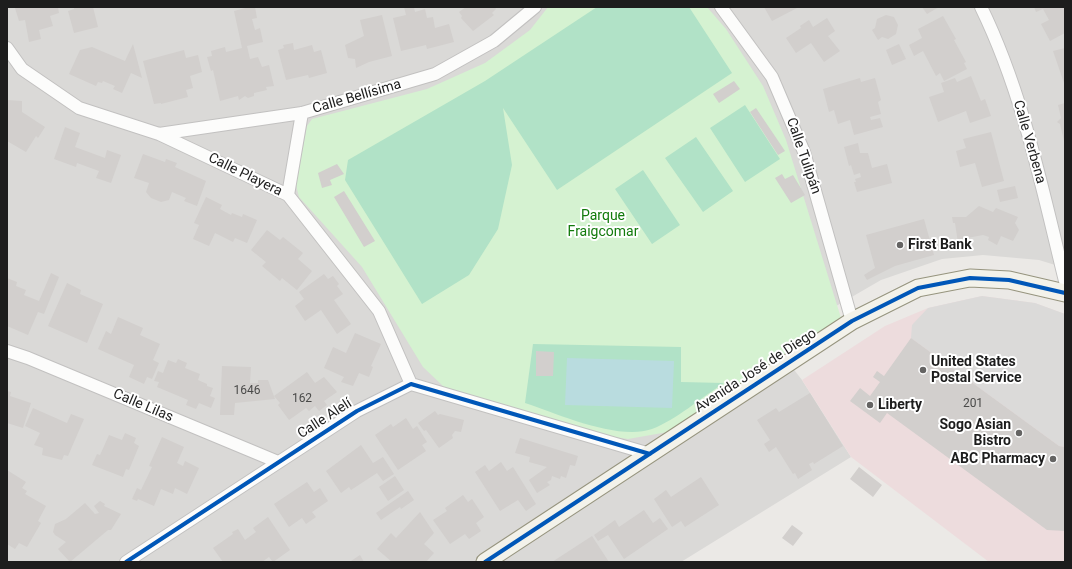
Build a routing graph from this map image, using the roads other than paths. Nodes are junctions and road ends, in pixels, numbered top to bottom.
1 (535, 7) edge
2 (721, 7) edge
3 (981, 7) edge
4 (7, 48) edge
5 (302, 113) junction
6 (159, 134) junction
7 (288, 195) junction
8 (1065, 280) edge
9 (1065, 293) edge
10 (852, 321) junction
11 (7, 351) edge
12 (411, 384) junction
13 (650, 454) junction
14 (278, 462) junction
15 (126, 562) edge
16 (485, 562) edge

1 - 5 street, Calle Bellísima
2 - 10 street, Calle Tulipán
3 - 8 street, Calle Verbena
4 - 6 street, Calle Playera
5 - 6 street, Calle Bellísima
5 - 7 street
6 - 7 street, Calle Playera
7 - 12 street, Calle Playera
9 - 10 street, Avenida José de Diego
10 - 13 street, Avenida José de Diego
11 - 14 street, Calle Lilas
12 - 13 street
12 - 14 street, Calle Alelí
13 - 16 street, Avenida José de Diego
14 - 15 street, Calle Alelí

